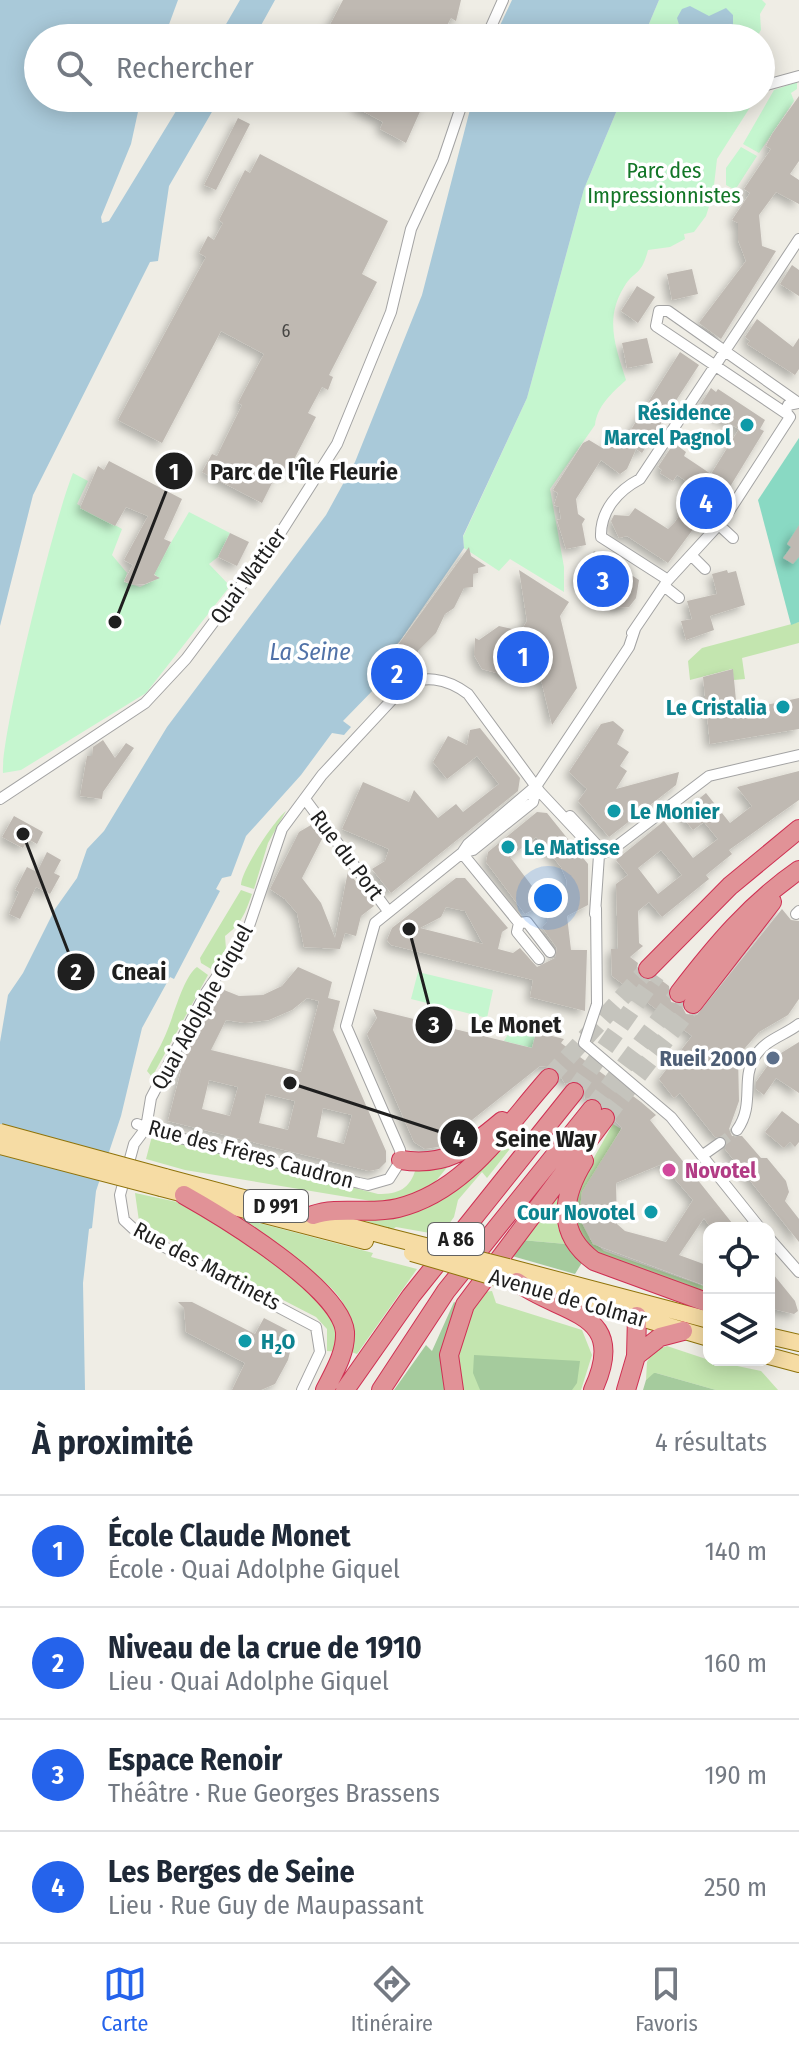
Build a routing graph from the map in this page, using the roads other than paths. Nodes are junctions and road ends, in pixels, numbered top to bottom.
1 (503, 0) edge
2 (492, 24) edge
3 (799, 76) edge
4 (775, 83) edge
5 (459, 112) edge
6 (799, 239) edge
7 (726, 349) junction
8 (715, 366) junction
9 (798, 402) edge
10 (792, 416) edge
11 (719, 525) junction
12 (733, 538) dead end
13 (691, 555) junction
14 (705, 569) dead end
15 (666, 583) junction
16 (679, 598) dead end
17 (799, 755) edge
18 (537, 785) junction
19 (0, 799) edge
20 (305, 799) junction
21 (799, 829) edge
22 (462, 853) junction
23 (599, 855) junction
24 (799, 871) edge
25 (388, 911) junction
26 (519, 923) junction
27 (550, 952) dead end
28 (539, 959) dead end
29 (652, 972) tunnel mouth
30 (686, 998) tunnel mouth
31 (799, 1024) edge
32 (574, 1092) tunnel mouth
33 (598, 1119) junction
34 (142, 1126) junction
35 (737, 1130) tunnel mouth
36 (0, 1132) edge
37 (720, 1143) tunnel mouth
38 (0, 1146) edge
39 (703, 1155) junction
40 (401, 1160) junction
41 (163, 1183) junction
42 (184, 1195) junction
43 (313, 1215) junction
44 (755, 1222) edge
45 (383, 1240) junction
46 (775, 1245) edge
47 (799, 1272) edge
48 (509, 1276) junction
49 (703, 1301) edge
50 (636, 1308) junction
51 (703, 1319) edge
52 (799, 1330) edge
53 (683, 1331) junction
54 (703, 1336) edge
55 (784, 1340) edge
56 (799, 1351) edge
57 (775, 1353) edge
58 (636, 1356) junction
59 (775, 1356) edge
60 (799, 1364) edge
61 (302, 1390) edge
62 (325, 1390) edge
63 (345, 1390) edge
64 (381, 1390) edge
65 (454, 1390) edge
66 (593, 1390) edge
67 (626, 1390) edge

1 - 2 street
3 - 4 street
5 - 19 street, Quai Wattier
6 - 7 street
7 - 8 street
7 - 8 street
7 - 9 street
8 - 10 street
8 - 15 street
9 - 10 street
10 - 11 street
11 - 12 street
11 - 13 street
13 - 14 street
13 - 15 street
15 - 16 street
15 - 18 street
17 - 23 street
18 - 20 street, Quai Adolphe Giquel
18 - 22 street
18 - 23 street, Quai Adolphe Giquel
20 - 25 street, Rue du Port
20 - 34 street, Quai Adolphe Giquel
21 - 29 highway
22 - 25 street
22 - 26 street
23 - 39 street
24 - 30 highway
25 - 40 street
26 - 27 street
26 - 28 street
31 - 35 street
32 - 63 highway, A 86
33 - 49 highway
33 - 64 highway, A 86
33 - 65 highway
34 - 40 street, Rue des Frères Caudron
34 - 61 street, Rue des Martinets
36 - 41 main road, D 991, bridge
37 - 39 street
38 - 41 main road, D 991, bridge
39 - 44 street
40 - 43 highway
41 - 42 main road, D 991
41 - 43 main road, D 991
42 - 45 main road, D 991
42 - 62 highway
43 - 45 main road, D 991
45 - 48 main road, Avenue de Colmar / D 991, bridge
46 - 47 street
48 - 50 main road, Avenue de Colmar / D 991
48 - 66 highway
50 - 51 main road, Avenue de Colmar / D 991
50 - 53 main road, Avenue de Colmar / D 991
50 - 58 highway
52 - 55 street
53 - 54 main road, Avenue de Colmar / D 991
53 - 58 highway
56 - 57 main road
58 - 67 highway
59 - 60 main road

